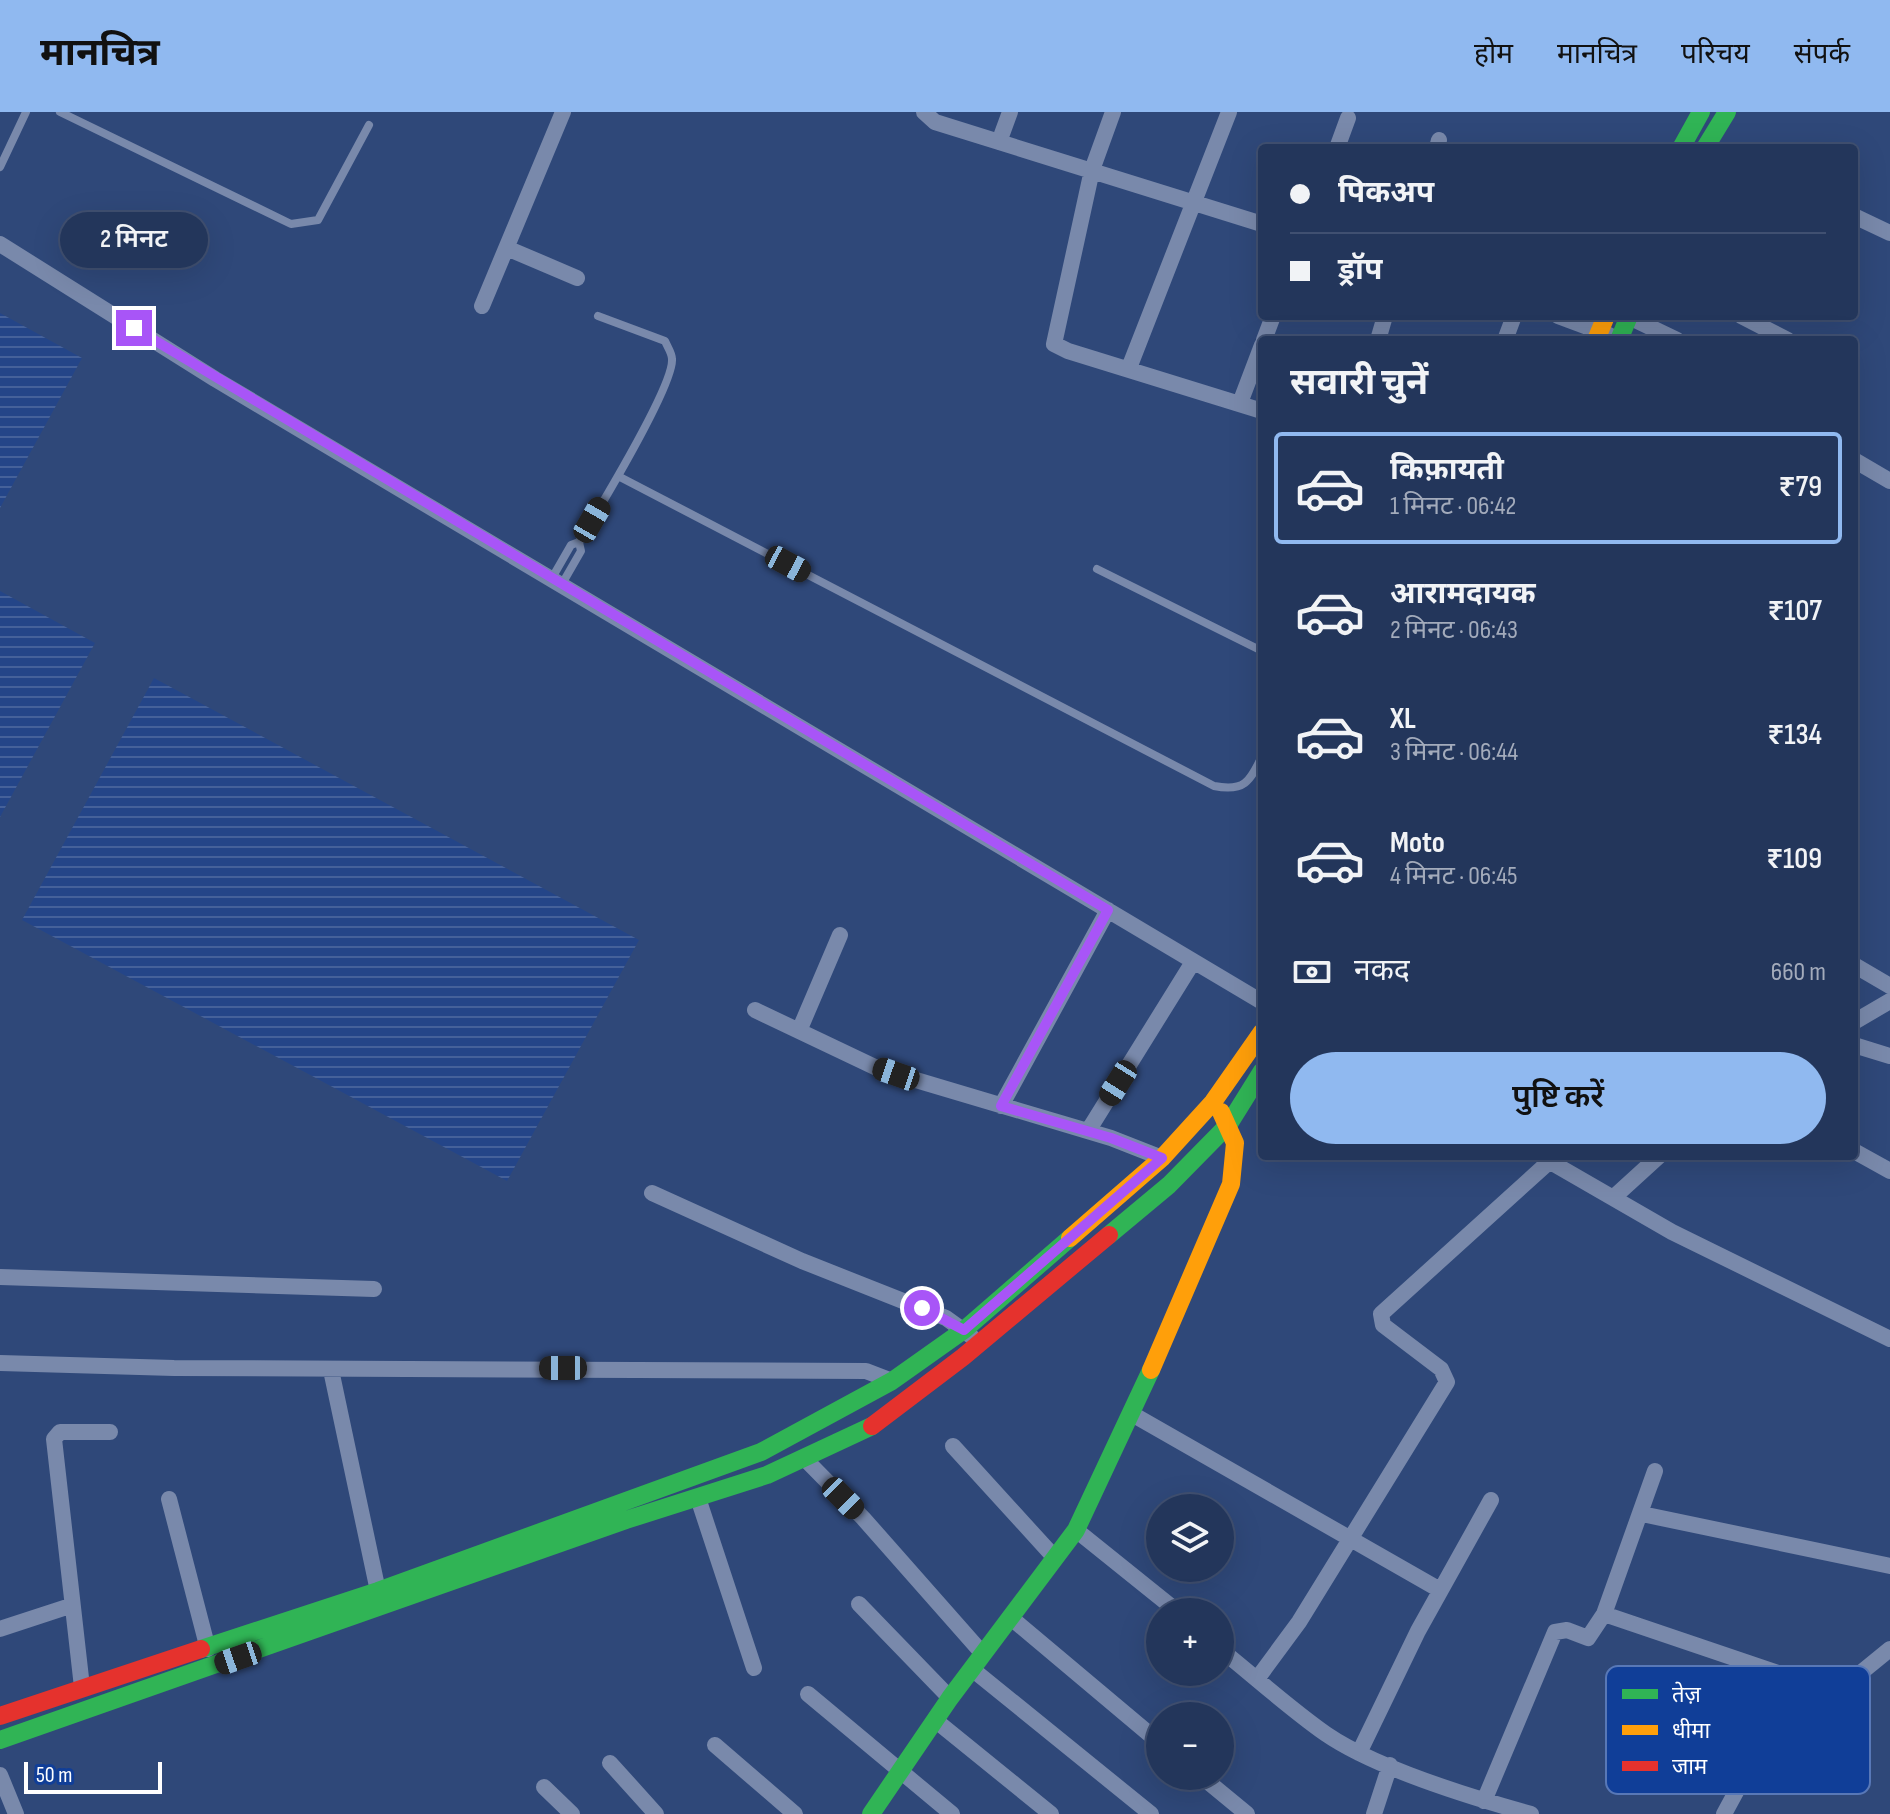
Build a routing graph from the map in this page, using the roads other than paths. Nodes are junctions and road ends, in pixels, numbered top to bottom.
1 (26, 112) edge
2 (60, 112) edge
3 (563, 112) edge
4 (924, 112) edge
5 (1010, 112) edge
6 (1113, 112) edge
7 (1229, 112) edge
8 (1701, 112) edge
9 (1727, 112) edge
10 (1348, 118) dead end
11 (369, 125) dead end
12 (999, 142) junction
13 (1683, 142) edge
14 (1338, 144) edge
15 (1708, 144) edge
16 (0, 167) edge
17 (1092, 170) junction
18 (1194, 202) junction
19 (1858, 218) edge
20 (1258, 223) edge
21 (1890, 233) edge
22 (0, 244) edge
23 (509, 249) junction
24 (577, 278) dead end
25 (482, 306) dead end
26 (598, 316) dead end
27 (1571, 320) edge
28 (1636, 320) edge
29 (1749, 320) edge
30 (1600, 329) edge
31 (1669, 336) edge
32 (1780, 336) edge
33 (1258, 356) edge
34 (1129, 368) junction
35 (1240, 403) junction
36 (1258, 410) edge
37 (1858, 462) edge
38 (618, 476) junction
39 (1890, 481) edge
40 (1097, 569) dead end
41 (557, 581) junction
42 (1258, 649) edge
43 (1258, 765) edge
44 (1108, 910) junction
45 (840, 935) dead end
46 (1193, 962) junction
47 (1858, 967) edge
48 (1890, 986) edge
49 (1258, 1000) edge
50 (1890, 1001) edge
51 (755, 1010) dead end
52 (1858, 1020) edge
53 (799, 1031) junction
54 (1258, 1038) edge
55 (1858, 1046) edge
56 (1890, 1056) edge
57 (1258, 1077) edge
58 (1213, 1102) junction
59 (1001, 1106) junction
60 (1229, 1124) junction
61 (1088, 1131) junction
62 (1858, 1153) edge
63 (1162, 1158) junction
64 (1543, 1160) edge
65 (1549, 1160) edge
66 (1655, 1160) edge
67 (1890, 1171) edge
68 (652, 1193) dead end
69 (1614, 1197) junction
70 (0, 1277) edge
71 (374, 1289) dead end
72 (964, 1330) junction
73 (1890, 1339) edge
74 (979, 1344) junction
75 (0, 1363) edge
76 (331, 1370) junction
77 (892, 1381) junction
78 (1132, 1414) junction
79 (110, 1432) dead end
80 (953, 1446) dead end
81 (804, 1458) junction
82 (1655, 1471) dead end
83 (698, 1498) junction
84 (169, 1499) dead end
85 (1491, 1500) dead end
86 (1642, 1514) junction
87 (1076, 1530) junction
88 (1348, 1538) junction
89 (1055, 1558) junction
90 (475, 1566) junction
91 (1890, 1566) edge
92 (1440, 1590) junction
93 (378, 1591) junction
94 (1161, 1598) edge
95 (859, 1604) dead end
96 (70, 1606) junction
97 (1604, 1614) junction
98 (1010, 1617) junction
99 (0, 1629) edge
100 (208, 1649) junction
101 (1890, 1649) edge
102 (1234, 1660) edge
103 (978, 1661) junction
104 (1758, 1666) edge
105 (1870, 1666) edge
106 (754, 1668) dead end
107 (1257, 1679) junction
108 (82, 1687) junction
109 (808, 1694) dead end
110 (950, 1698) junction
111 (0, 1716) edge
112 (935, 1720) junction
113 (1146, 1731) edge
114 (0, 1740) edge
115 (715, 1745) dead end
116 (1359, 1753) junction
117 (610, 1763) dead end
118 (1390, 1765) junction
119 (899, 1771) junction
120 (0, 1775) edge
121 (544, 1787) dead end
122 (1218, 1790) edge
123 (1735, 1794) edge
124 (1484, 1801) junction
125 (16, 1814) edge
126 (572, 1814) edge
127 (656, 1814) edge
128 (795, 1814) edge
129 (871, 1814) edge
130 (952, 1814) edge
131 (1051, 1814) edge
132 (1151, 1814) edge
133 (1247, 1814) edge
134 (1374, 1814) edge
135 (1531, 1814) edge
136 (1724, 1814) edge

1 - 16 lane
2 - 11 lane
3 - 23 street
4 - 12 street
5 - 12 street
6 - 17 street
7 - 18 street
8 - 13 main road
9 - 15 main road
10 - 14 street
12 - 17 street
17 - 18 street
17 - 34 street
18 - 20 street
18 - 34 street
19 - 21 street
22 - 41 street
23 - 24 street
23 - 25 street
26 - 38 lane
27 - 30 street
28 - 31 street
29 - 32 street
33 - 35 street
34 - 35 street
35 - 36 street
37 - 39 street
38 - 41 lane
38 - 43 lane
40 - 42 lane
41 - 44 street
44 - 46 street
44 - 59 street
45 - 53 street
46 - 49 street
46 - 61 street
47 - 48 street
50 - 52 street
51 - 53 street
53 - 59 street
54 - 58 main road
55 - 56 street
57 - 60 main road
58 - 60 main road
58 - 63 main road
59 - 61 street
60 - 74 main road
60 - 78 main road
61 - 63 street
62 - 67 street
63 - 72 main road
64 - 88 street
65 - 69 street
66 - 69 street
68 - 72 street
69 - 73 street
70 - 71 street
72 - 74 street
72 - 77 main road
74 - 81 main road
75 - 76 street
76 - 77 street
76 - 93 street
77 - 90 main road
78 - 87 main road
78 - 88 street
79 - 96 street
80 - 89 street
81 - 83 main road
81 - 103 street
82 - 86 street
83 - 90 main road
83 - 106 street
84 - 100 street
85 - 92 street
86 - 91 street
86 - 97 street
87 - 89 main road
87 - 94 street
88 - 92 street
88 - 107 street
89 - 98 main road
90 - 93 main road
90 - 114 main road
92 - 116 street
93 - 100 main road
95 - 110 street
96 - 99 street
96 - 108 street
97 - 104 street
97 - 124 street
98 - 103 main road
98 - 113 street
100 - 108 main road
101 - 105 street
102 - 107 street
103 - 110 main road
103 - 132 street
107 - 116 street
108 - 111 main road
109 - 119 street
110 - 112 main road
112 - 119 main road
112 - 131 street
115 - 128 street
116 - 118 street
117 - 127 street
118 - 124 street
118 - 134 street
119 - 129 main road
119 - 130 street
120 - 125 street
121 - 126 street
122 - 133 street
123 - 136 street
124 - 135 street

